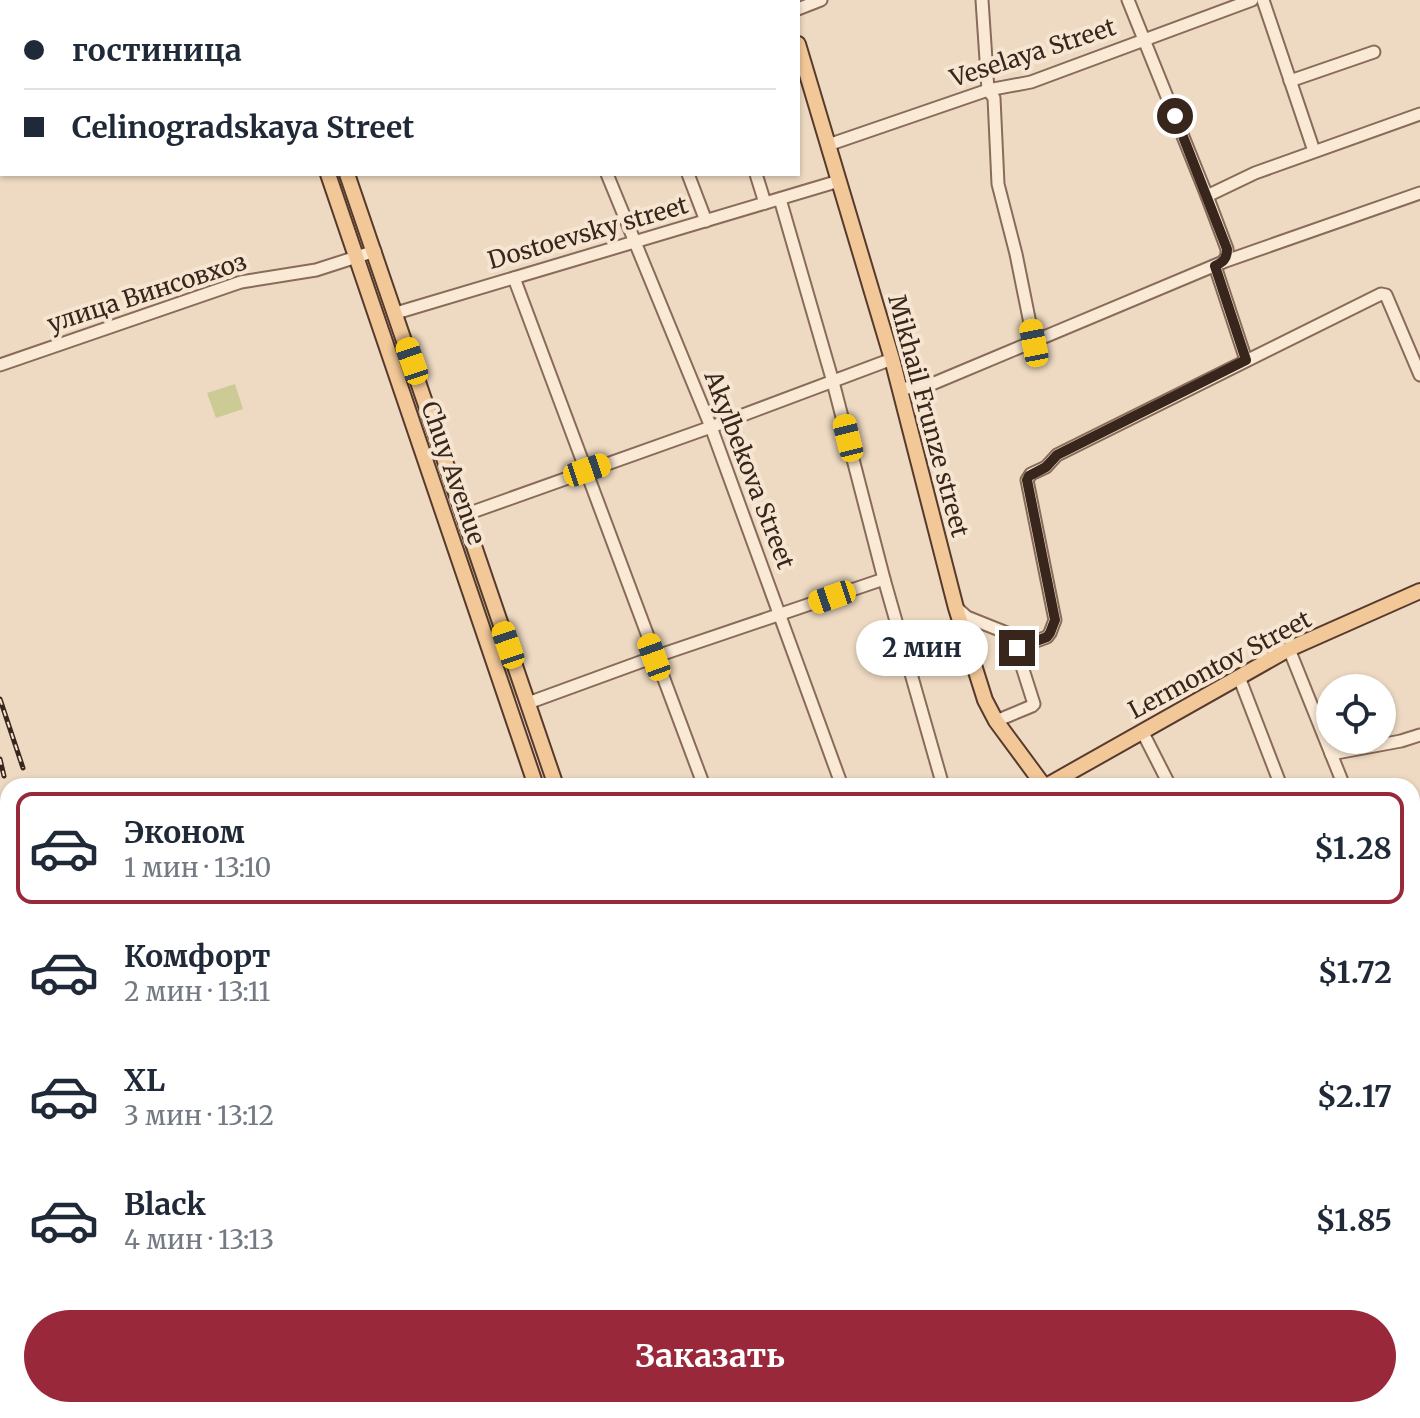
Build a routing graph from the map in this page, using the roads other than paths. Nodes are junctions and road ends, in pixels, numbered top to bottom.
1 (821, 0) edge
2 (982, 0) edge
3 (1128, 0) edge
4 (1252, 0) edge
5 (1263, 0) edge
6 (800, 8) edge
7 (1145, 40) junction
8 (800, 51) edge
9 (1374, 52) dead end
10 (1290, 81) junction
11 (988, 90) junction
12 (1420, 114) edge
13 (828, 145) junction
14 (1314, 151) junction
15 (329, 176) edge
16 (348, 176) edge
17 (608, 176) edge
18 (689, 176) edge
19 (757, 176) edge
20 (839, 181) junction
21 (1420, 193) edge
22 (1207, 196) junction
23 (780, 199) junction
24 (765, 203) junction
25 (706, 221) junction
26 (636, 242) junction
27 (375, 251) junction
28 (356, 258) junction
29 (1219, 264) junction
30 (514, 278) junction
31 (396, 313) junction
32 (1034, 343) junction
33 (892, 359) junction
34 (1246, 360) junction
35 (0, 365) edge
36 (414, 366) junction
37 (395, 372) junction
38 (1420, 375) edge
39 (833, 382) junction
40 (900, 389) junction
41 (423, 396) junction
42 (406, 402) junction
43 (711, 427) junction
44 (587, 470) junction
45 (464, 515) junction
46 (446, 522) junction
47 (884, 579) junction
48 (1420, 591) edge
49 (956, 608) junction
50 (780, 614) junction
51 (1257, 642) dead end
52 (1017, 648) junction
53 (1289, 649) junction
54 (654, 657) junction
55 (1265, 663) junction
56 (1239, 677) junction
57 (528, 703) junction
58 (511, 709) junction
59 (1316, 709) edge
60 (996, 721) junction
61 (1142, 731) junction
62 (1420, 735) edge
63 (1396, 742) edge
64 (1336, 754) edge
65 (533, 778) edge
66 (553, 778) edge
67 (701, 778) edge
68 (839, 778) edge
69 (941, 778) edge
70 (1039, 778) edge
71 (1059, 778) edge
72 (1166, 778) edge
73 (1278, 778) edge
74 (1342, 778) edge

1 - 6 street
2 - 11 street
3 - 7 street
4 - 7 street, Veselaya Street
5 - 10 street
7 - 11 street, Veselaya Street
7 - 22 street
8 - 13 main road, Mikhail Frunze street
9 - 10 street
10 - 14 street
11 - 13 street, Veselaya Street
11 - 32 street
12 - 14 street
13 - 20 main road, Mikhail Frunze street
14 - 22 street
15 - 28 main road, Chuy Avenue
16 - 27 main road, Chuy Avenue
17 - 26 street, Akylbekova Street
18 - 25 street
19 - 24 street
20 - 23 street, Dostoevsky street
20 - 33 main road, Mikhail Frunze street
21 - 29 street
22 - 29 street
23 - 24 street, Dostoevsky street
23 - 39 street
24 - 25 street, Dostoevsky street
25 - 26 street, Dostoevsky street
26 - 30 street, Dostoevsky street
26 - 43 street, Akylbekova Street
27 - 28 street, улица Винсовхоз
27 - 31 main road, Chuy Avenue
28 - 35 street, улица Винсовхоз
28 - 37 main road, Chuy Avenue
29 - 32 street
29 - 34 street
30 - 31 street, Dostoevsky street
30 - 44 street
31 - 36 main road, Chuy Avenue
32 - 40 street
33 - 39 street
33 - 40 main road, Mikhail Frunze street
34 - 38 street
34 - 52 street
36 - 37 main road
36 - 41 main road, Chuy Avenue
37 - 42 main road, Chuy Avenue
39 - 43 street
39 - 47 street
40 - 49 main road, Mikhail Frunze street
41 - 42 main road
41 - 45 main road, Chuy Avenue
42 - 46 main road, Chuy Avenue
43 - 44 street
43 - 50 street, Akylbekova Street
44 - 45 street
44 - 54 street
45 - 46 main road
45 - 57 main road, Chuy Avenue
46 - 58 main road, Chuy Avenue
47 - 50 street
47 - 69 street
48 - 53 main road, Lermontov Street
49 - 52 street
49 - 60 main road, Mikhail Frunze street
50 - 54 street
50 - 68 street, Akylbekova Street
51 - 55 street
52 - 60 street
53 - 55 main road, Lermontov Street
53 - 59 street
54 - 57 street
54 - 67 street
55 - 56 main road, Lermontov Street
56 - 61 main road, Lermontov Street
56 - 73 street
57 - 58 main road
57 - 66 main road, Chuy Avenue
58 - 65 main road, Chuy Avenue
60 - 70 main road, Mikhail Frunze street
61 - 71 main road, Lermontov Street
61 - 72 street
62 - 63 street
64 - 74 street

